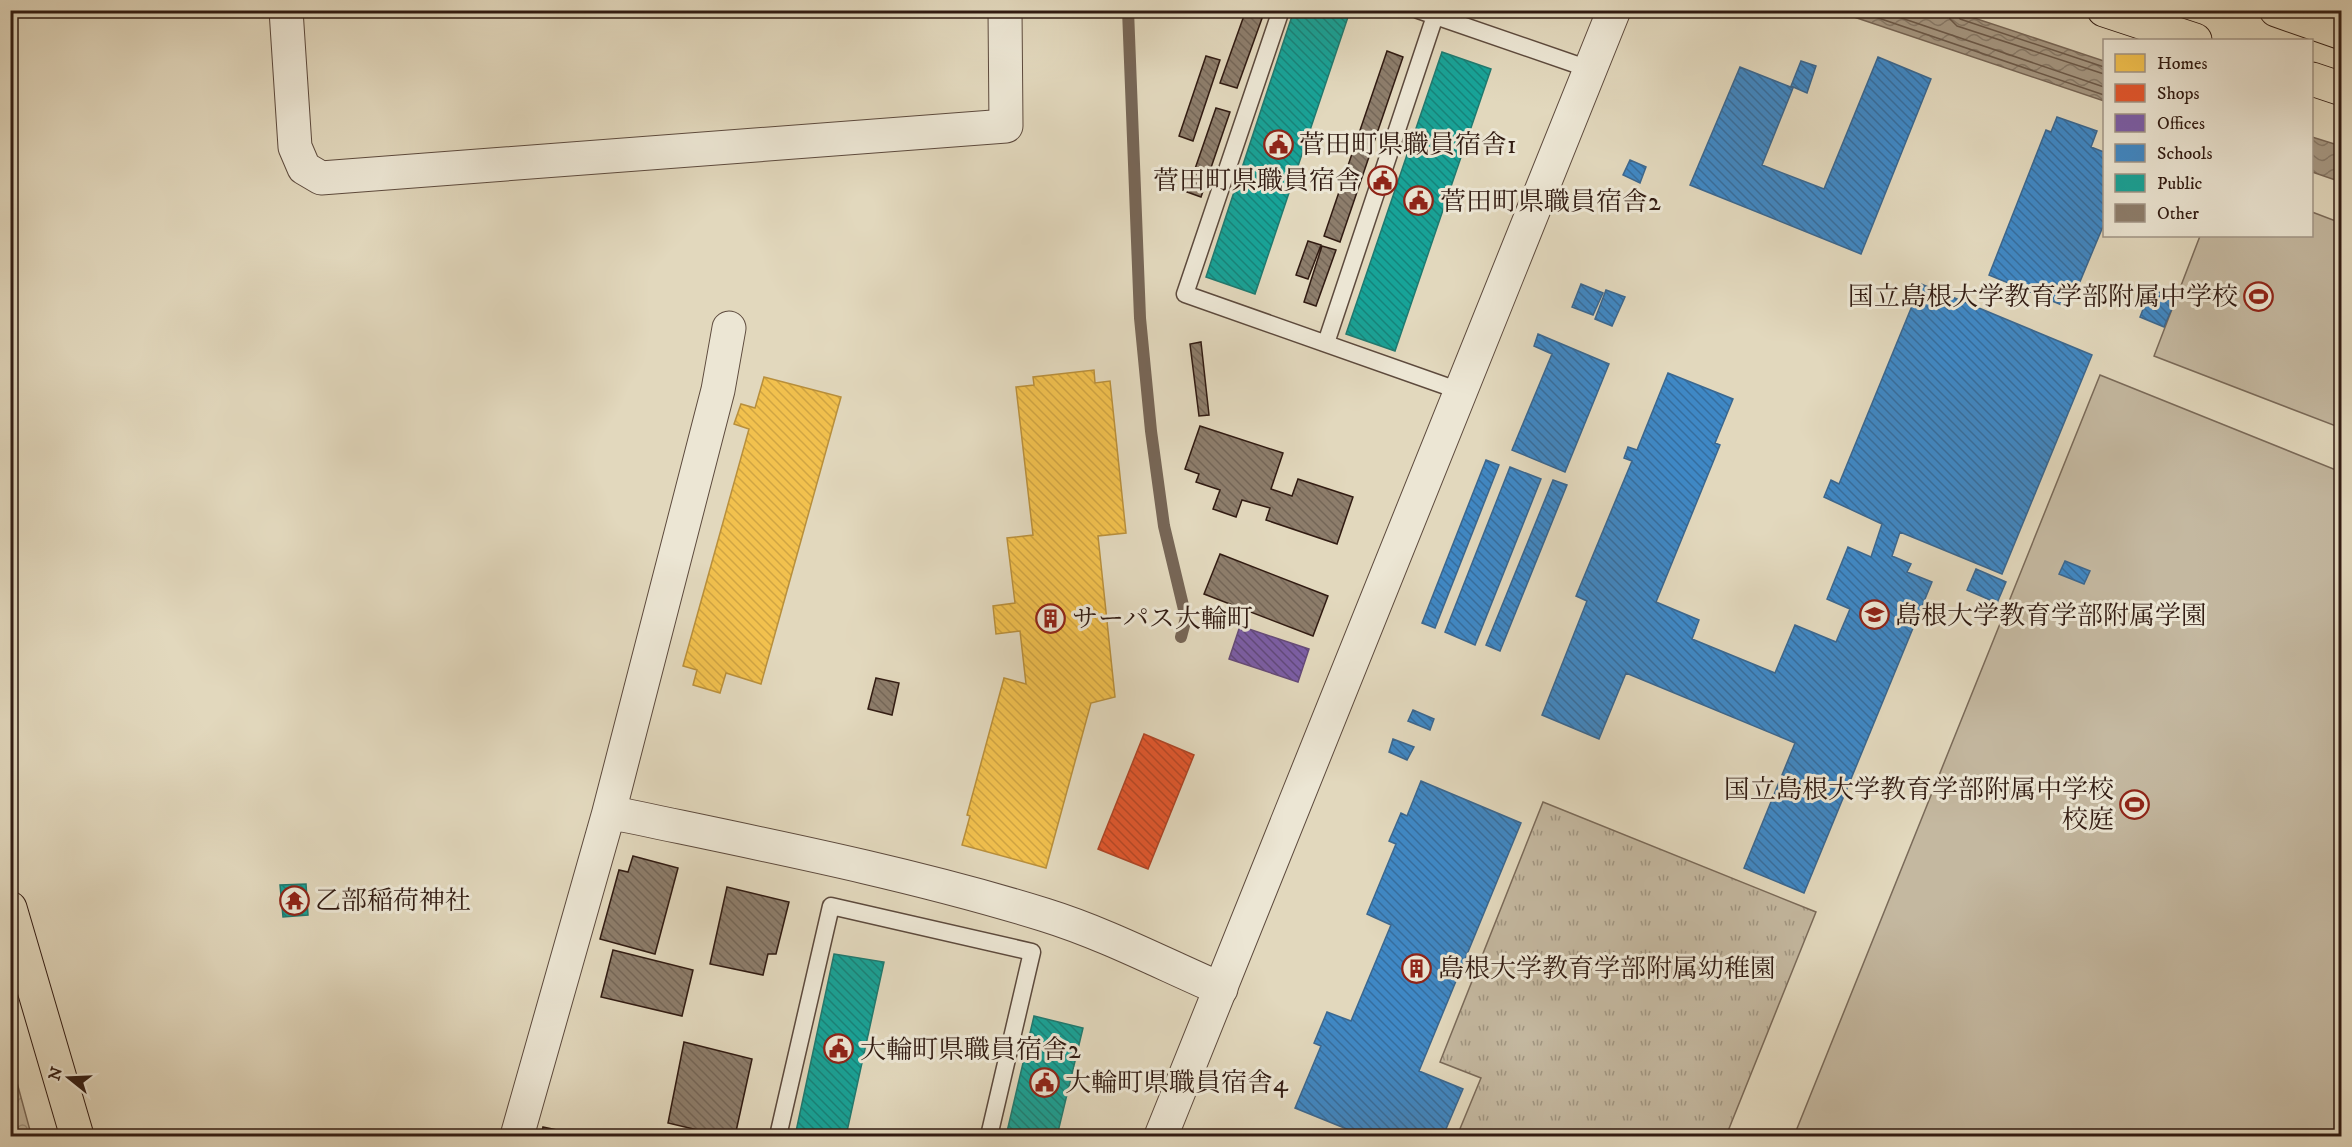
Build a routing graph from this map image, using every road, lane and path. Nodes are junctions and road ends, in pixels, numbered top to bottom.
1 (285, 10) edge
2 (1005, 10) edge
3 (1281, 10) edge
4 (1418, 10) edge
5 (1614, 10) edge
6 (2104, 10) edge
7 (2276, 10) edge
8 (1435, 16) junction
9 (2342, 33) edge
10 (2192, 39) edge
11 (1592, 70) junction
12 (2313, 79) edge
13 (2342, 89) edge
14 (729, 328) dead end
15 (1326, 344) junction
16 (1460, 392) junction
17 (609, 812) junction
18 (10, 908) edge
19 (1221, 989) junction
20 (77, 1137) edge
21 (517, 1137) edge
22 (778, 1137) edge
23 (989, 1137) edge
24 (1161, 1137) edge

1 - 2 street
3 - 15 lane
4 - 8 lane
5 - 11 street
6 - 10 main road
7 - 9 main road
8 - 11 lane
8 - 15 lane
11 - 16 street
12 - 13 main road
14 - 17 street
15 - 16 lane
16 - 19 street
17 - 19 street
17 - 21 street
18 - 20 main road
19 - 24 street
22 - 23 lane

